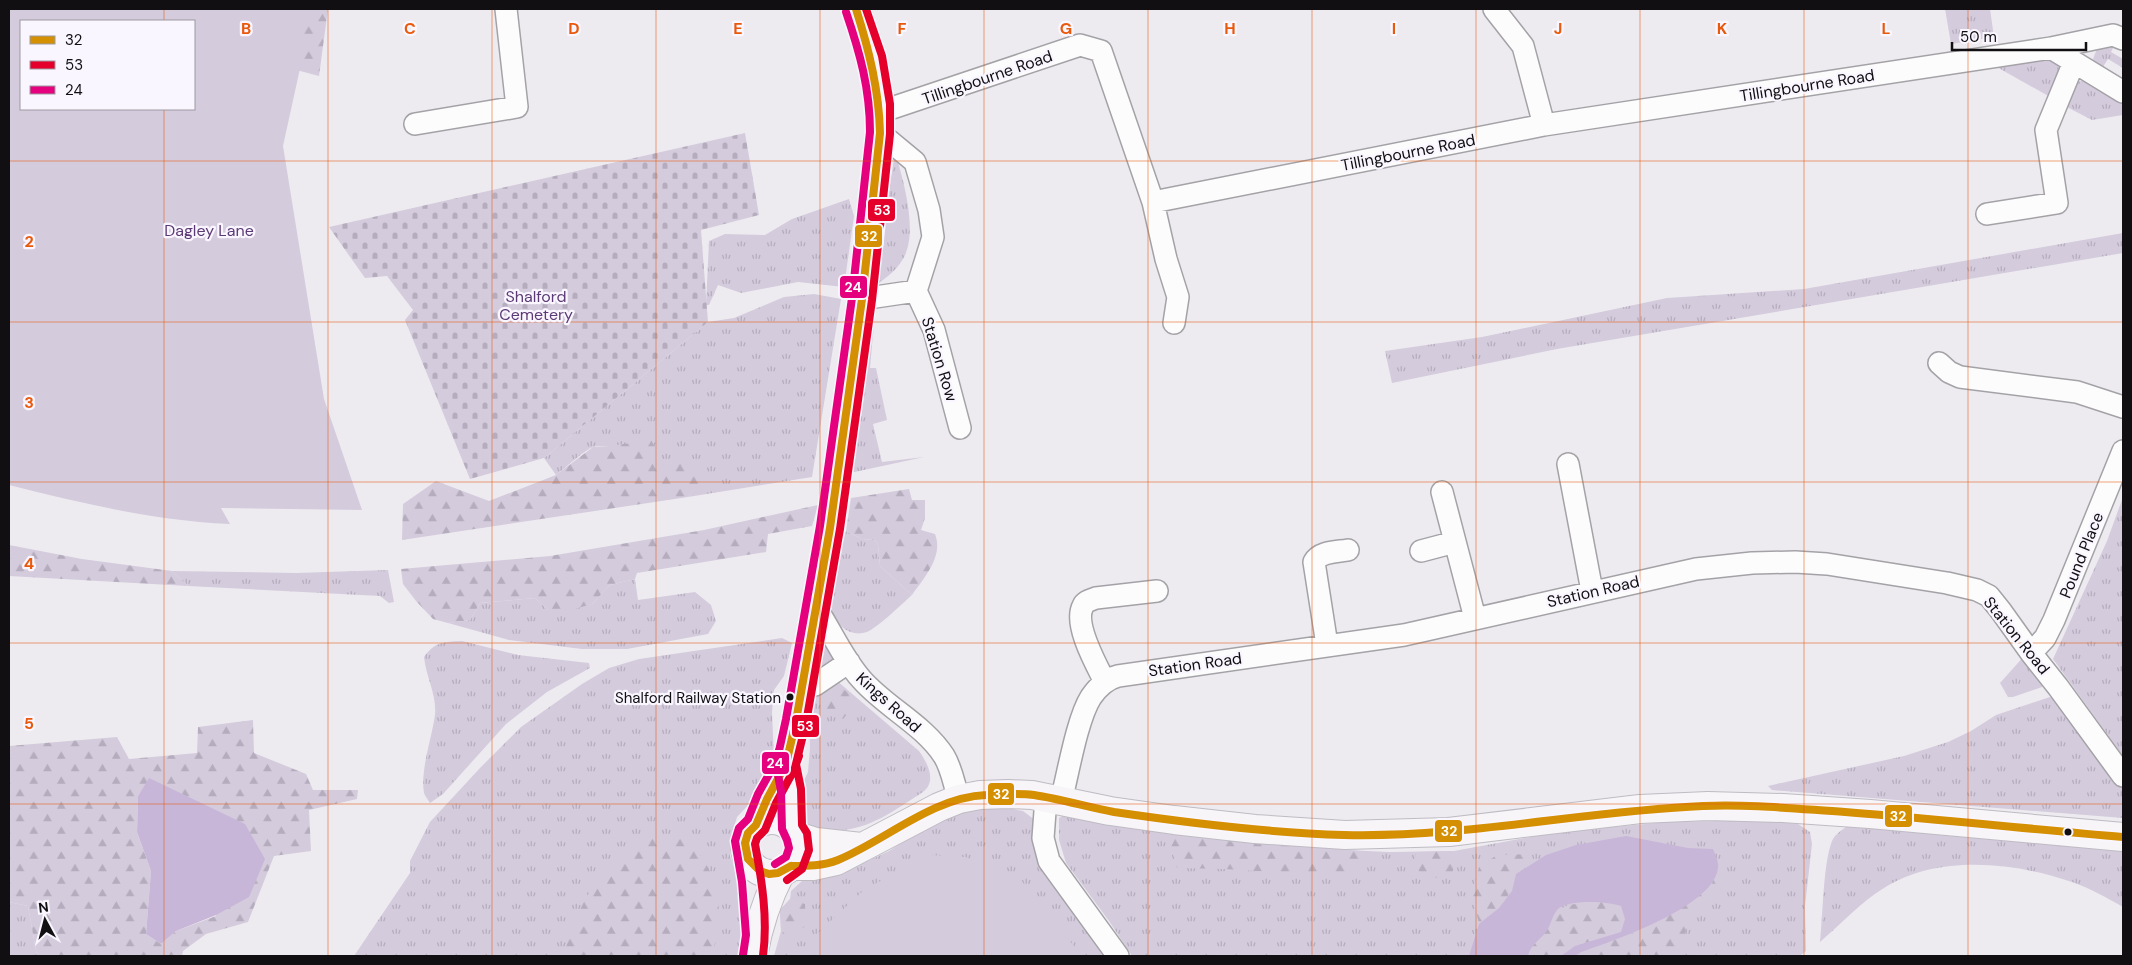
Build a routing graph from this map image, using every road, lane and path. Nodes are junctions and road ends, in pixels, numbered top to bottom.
1 (506, 9) edge
2 (856, 9) edge
3 (1494, 9) edge
4 (2123, 39) edge
5 (2051, 48) junction
6 (2074, 62) junction
7 (2123, 92) edge
8 (880, 122) junction
9 (415, 124) dead end
10 (1544, 125) junction
11 (1153, 202) junction
12 (1987, 214) dead end
13 (916, 291) junction
14 (862, 299) junction
15 (1174, 323) dead end
16 (1939, 363) dead end
17 (2123, 407) edge
18 (960, 428) dead end
19 (2123, 452) edge
20 (1568, 464) dead end
21 (1442, 492) dead end
22 (1455, 542) junction
23 (1348, 550) dead end
24 (1421, 551) dead end
25 (1157, 591) dead end
26 (1592, 591) junction
27 (815, 606) junction
28 (1475, 618) junction
29 (1328, 645) junction
30 (2031, 653) junction
31 (849, 662) junction
32 (1105, 682) junction
33 (803, 684) junction
34 (786, 764) junction
35 (2123, 776) edge
36 (1053, 799) junction
37 (959, 800) junction
38 (756, 825) junction
39 (794, 832) junction
40 (2123, 837) edge
41 (861, 847) junction
42 (748, 859) junction
43 (786, 869) junction
44 (755, 946) edge
45 (1118, 956) edge

1 - 9 street
2 - 8 main road
3 - 10 street
4 - 5 street, Tillingbourne Road
5 - 6 street
5 - 10 street, Tillingbourne Road
6 - 7 street
6 - 12 street
8 - 11 street, Tillingbourne Road
8 - 13 street
8 - 14 main road
10 - 11 street, Tillingbourne Road
11 - 15 street
13 - 14 street
13 - 18 street, Station Row
14 - 27 main road
16 - 17 street
19 - 30 street, Pound Place
20 - 26 street
21 - 22 street
22 - 24 street
22 - 28 street
23 - 29 street
25 - 32 street
26 - 28 street, Station Road
26 - 30 street, Station Road
27 - 31 street, Kings Road
27 - 33 main road
28 - 29 street, Station Road
29 - 32 street, Station Road
30 - 35 street, Station Road
31 - 33 street
31 - 37 street, Kings Road
32 - 36 street
33 - 34 main road
34 - 38 main road
34 - 39 main road
36 - 37 main road
36 - 40 main road
36 - 45 street
37 - 41 main road
38 - 39 main road
38 - 42 main road
39 - 41 main road
39 - 43 main road
41 - 43 main road
42 - 43 main road
42 - 44 main road
43 - 44 main road

